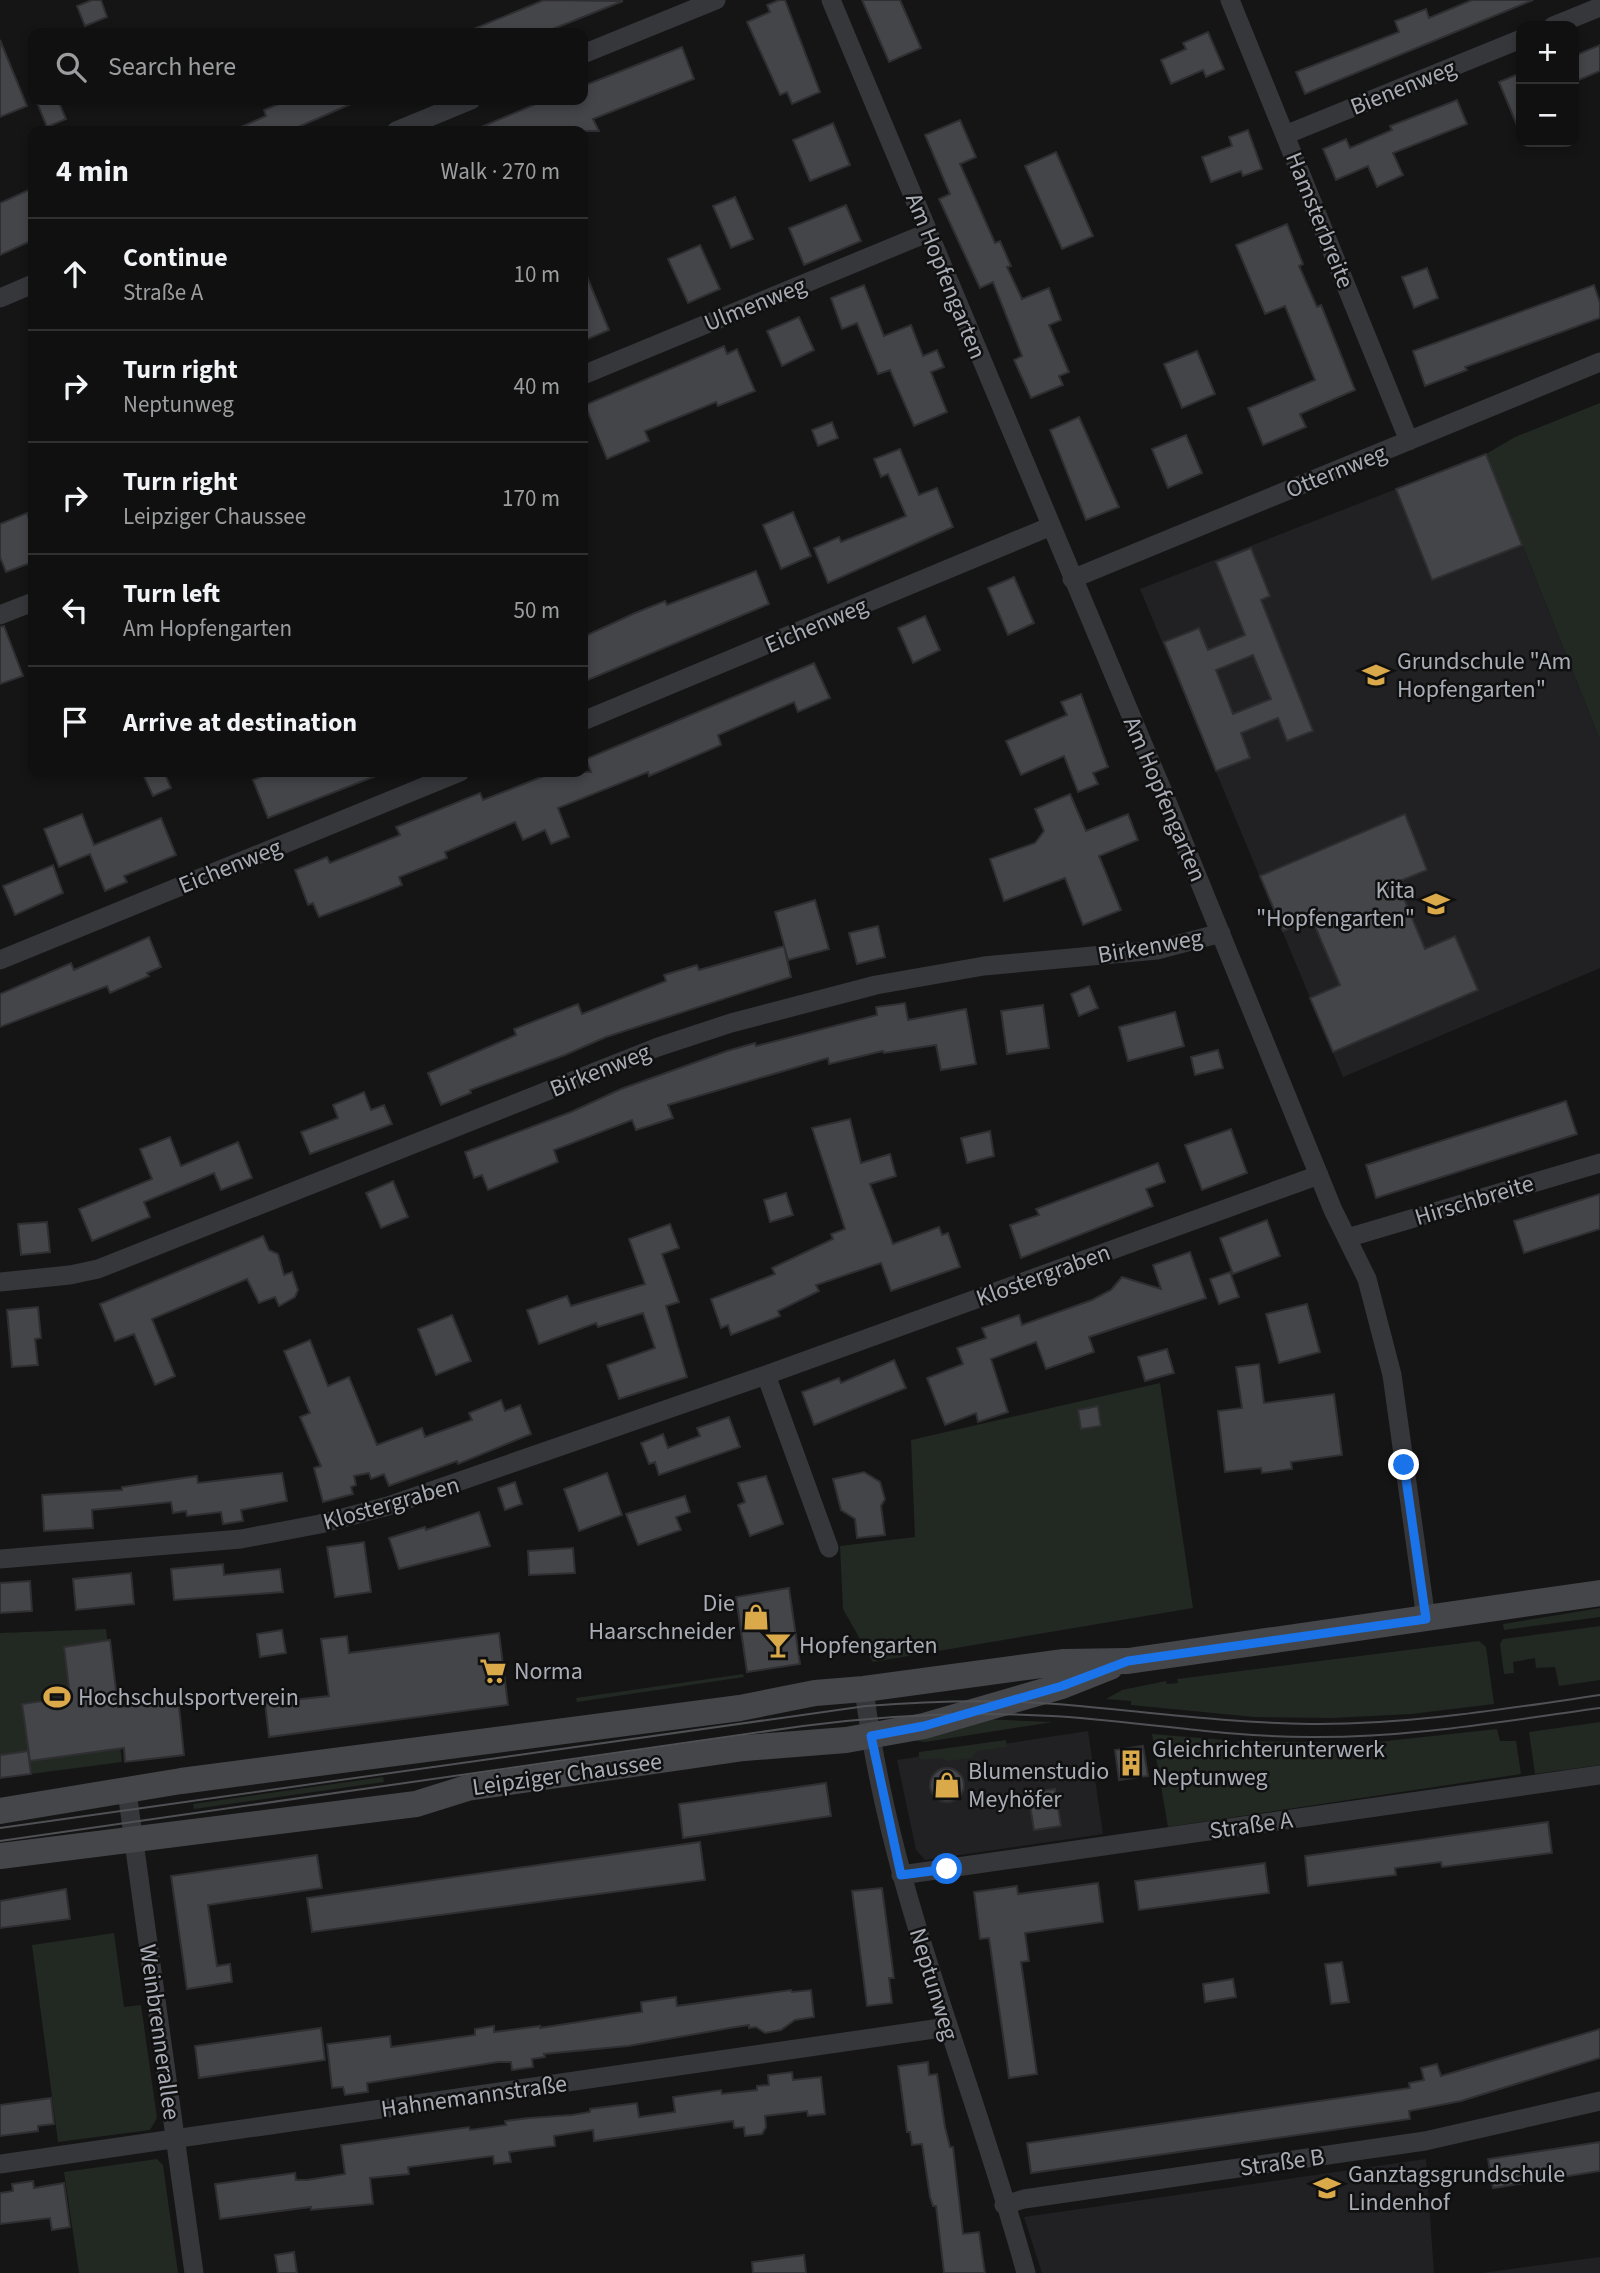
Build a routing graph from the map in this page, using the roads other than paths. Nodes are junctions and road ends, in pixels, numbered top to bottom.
1 (716, 0) edge
2 (831, 0) edge
3 (1230, 0) edge
4 (1600, 7) edge
5 (1573, 8) edge
6 (1559, 21) edge
7 (1516, 41) edge
8 (588, 52) edge
9 (459, 105) edge
10 (408, 126) edge
11 (1285, 135) junction
12 (928, 233) junction
13 (28, 286) edge
14 (0, 298) edge
15 (1600, 362) edge
16 (588, 373) edge
17 (1409, 441) junction
18 (1049, 527) junction
19 (1072, 579) junction
20 (28, 604) edge
21 (0, 615) edge
22 (588, 719) edge
23 (448, 777) edge
24 (1221, 933) junction
25 (0, 960) edge
26 (1600, 1163) edge
27 (1319, 1175) junction
28 (1347, 1238) junction
29 (0, 1282) edge
30 (766, 1375) junction
31 (829, 1548) dead end
32 (0, 1559) edge
33 (1600, 1593) edge
34 (1426, 1619) junction
35 (1128, 1661) junction
36 (864, 1689) junction
37 (871, 1736) junction
38 (1600, 1775) edge
39 (127, 1792) junction
40 (0, 1811) edge
41 (134, 1841) junction
42 (0, 1856) edge
43 (901, 1875) junction
44 (948, 2027) junction
45 (1600, 2101) edge
46 (176, 2139) junction
47 (0, 2164) edge
48 (1004, 2205) junction
49 (194, 2273) edge
50 (1026, 2273) edge

1 - 8 street
2 - 12 street, Am Hopfengarten
3 - 11 street, Hamsterbreite
4 - 5 street
5 - 6 street
7 - 11 street, Bienenweg
9 - 10 street
11 - 17 street, Hamsterbreite
12 - 16 street, Ulmenweg
12 - 18 street, Am Hopfengarten
13 - 14 street
15 - 17 street, Otternweg
17 - 19 street, Otternweg
18 - 19 street, Am Hopfengarten
18 - 22 street, Eichenweg
19 - 24 street, Am Hopfengarten
20 - 21 street
23 - 25 street, Eichenweg
24 - 27 street, Am Hopfengarten
24 - 29 street, Birkenweg
26 - 28 street, Hirschbreite
27 - 28 street, Am Hopfengarten
27 - 30 street, Klostergraben
28 - 34 street, Am Hopfengarten
30 - 31 street
30 - 32 street, Klostergraben
33 - 34 main road, Leipziger Chaussee
34 - 35 main road, Leipziger Chaussee
35 - 36 main road, Leipziger Chaussee
35 - 37 main road, Leipziger Chaussee
36 - 37 street, Neptunweg
36 - 39 main road, Leipziger Chaussee
37 - 41 main road, Leipziger Chaussee
37 - 43 street, Neptunweg
38 - 43 street, Straße A
39 - 40 main road, Leipziger Chaussee
39 - 41 street, Weinbrennerallee
41 - 42 main road, Leipziger Chaussee
41 - 46 street, Weinbrennerallee
43 - 44 street, Neptunweg
44 - 46 street, Hahnemannstraße
44 - 48 street, Neptunweg
45 - 48 street, Straße B
46 - 47 street, Hahnemannstraße
46 - 49 street, Weinbrennerallee
48 - 50 street, Neptunweg

